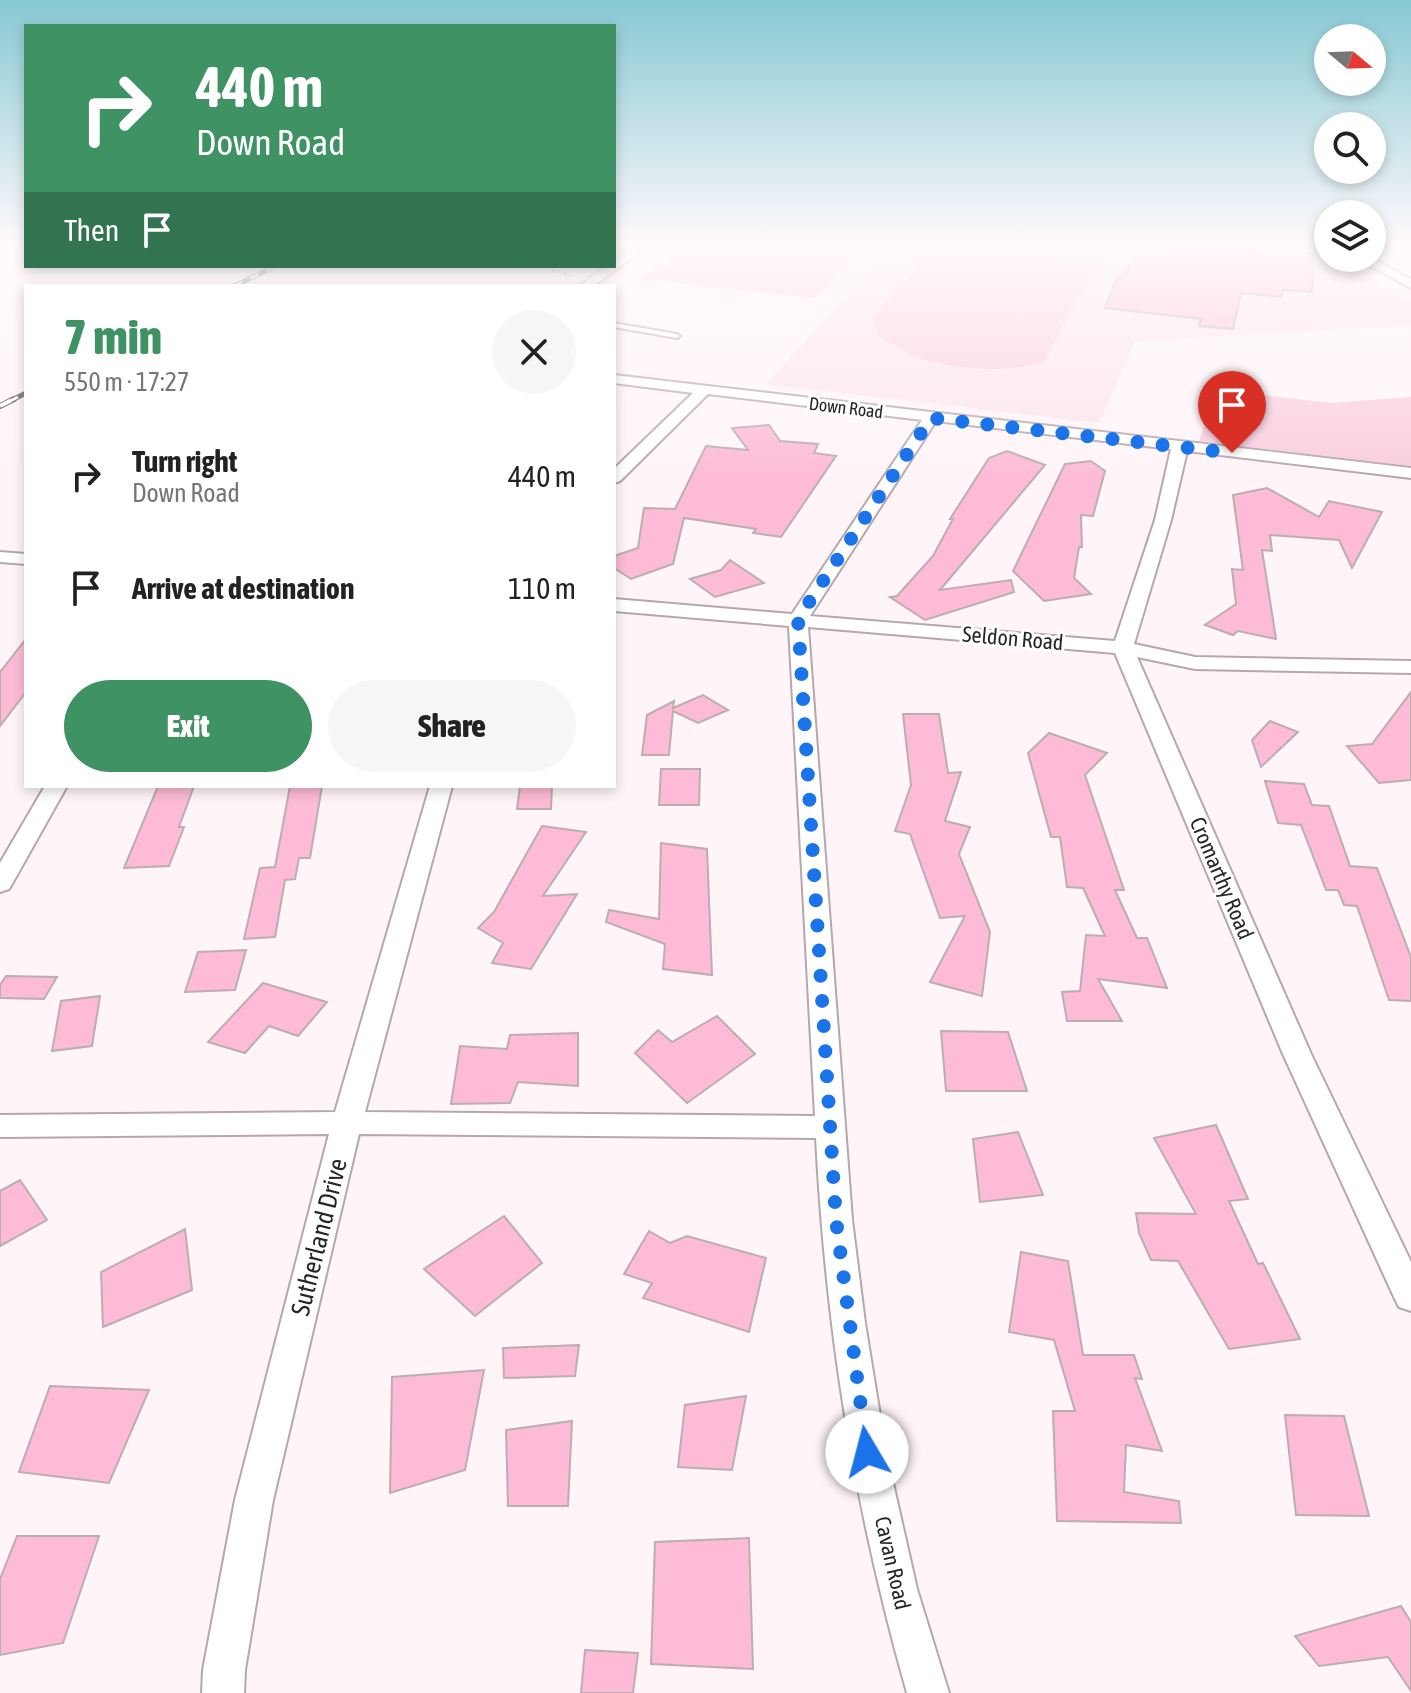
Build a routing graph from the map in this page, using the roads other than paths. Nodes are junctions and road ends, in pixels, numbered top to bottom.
1 (616, 325) edge
2 (677, 336) dead end
3 (616, 379) edge
4 (704, 390) junction
5 (931, 418) junction
6 (1180, 446) junction
7 (1393, 473) junction
8 (1411, 473) edge
9 (616, 476) edge
10 (1411, 484) edge
11 (0, 557) edge
12 (24, 559) edge
13 (616, 605) edge
14 (798, 619) junction
15 (1123, 648) junction
16 (1411, 667) edge
17 (55, 788) edge
18 (440, 788) edge
19 (0, 884) edge
20 (347, 1123) junction
21 (0, 1126) edge
22 (830, 1127) junction
23 (1411, 1297) edge
24 (223, 1693) edge
25 (928, 1693) edge

1 - 2 lane
3 - 4 street, Down Road
4 - 5 street, Down Road
4 - 9 street
5 - 6 street, Down Road
5 - 14 street
6 - 7 street, Down Road
6 - 15 street
7 - 8 street, Down Road
7 - 10 street
11 - 12 street
13 - 14 street, Seldon Road
14 - 15 street, Seldon Road
14 - 22 street, Cavan Road
15 - 16 street, Seldon Road
15 - 23 street, Cromarthy Road
17 - 19 street
18 - 20 street, Sutherland Drive
20 - 21 street
20 - 22 street
20 - 24 street, Sutherland Drive
22 - 25 street, Cavan Road

